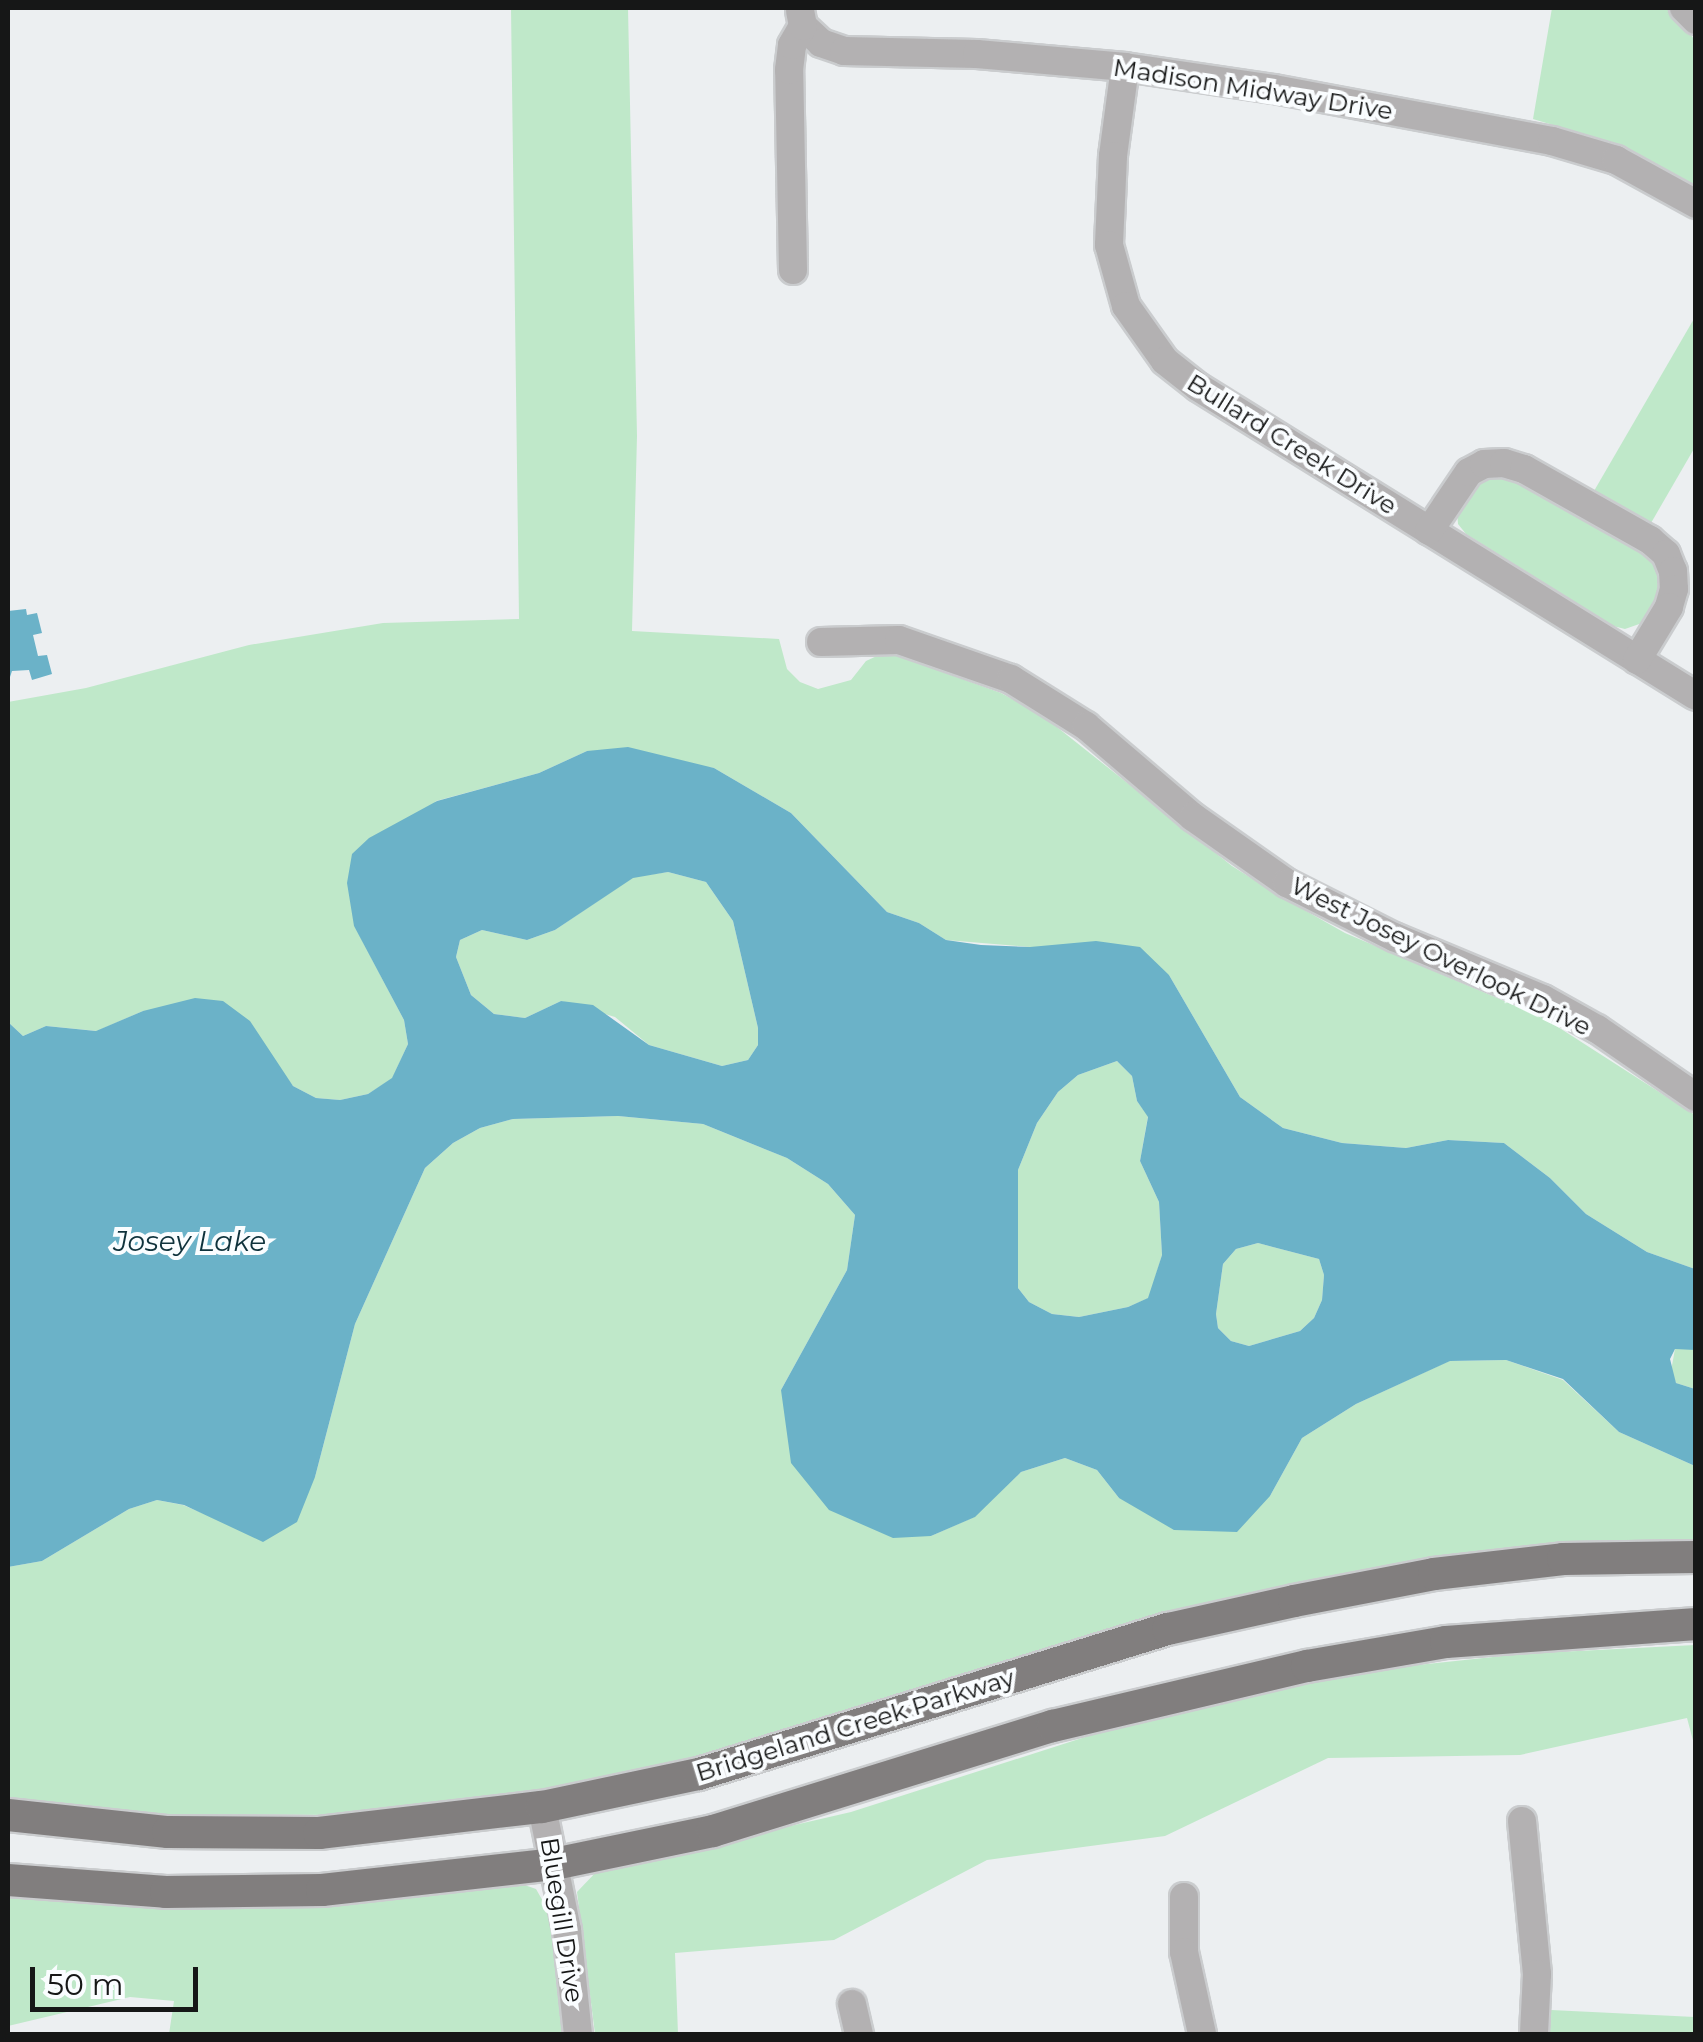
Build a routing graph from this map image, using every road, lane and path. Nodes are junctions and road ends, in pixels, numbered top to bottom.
1 (1684, 8) edge
2 (801, 17) edge
3 (1696, 20) edge
4 (1124, 67) junction
5 (1696, 204) edge
6 (793, 270) dead end
7 (1429, 531) junction
8 (821, 642) dead end
9 (1636, 660) junction
10 (1696, 696) edge
11 (1696, 1097) edge
12 (1696, 1557) edge
13 (1696, 1624) edge
14 (542, 1807) junction
15 (8, 1815) edge
16 (1522, 1821) dead end
17 (554, 1864) junction
18 (8, 1880) edge
19 (1184, 1897) dead end
20 (852, 2004) dead end
21 (578, 2034) edge
22 (860, 2034) edge
23 (1202, 2034) edge
24 (1534, 2034) edge

1 - 3 street
2 - 4 street, Madison Midway Drive
2 - 6 street
4 - 5 street, Madison Midway Drive
4 - 7 street, Bullard Creek Drive
7 - 9 street, Bullard Creek Drive
7 - 9 street
8 - 11 street, West Josey Overlook Drive
9 - 10 street, Bullard Creek Drive
12 - 14 main road, Bridgeland Creek Parkway
13 - 17 main road
14 - 15 main road, Bridgeland Creek Parkway
14 - 17 street, Bluegill Drive
16 - 24 street
17 - 18 main road
17 - 21 street, Bluegill Drive
19 - 23 street
20 - 22 street

